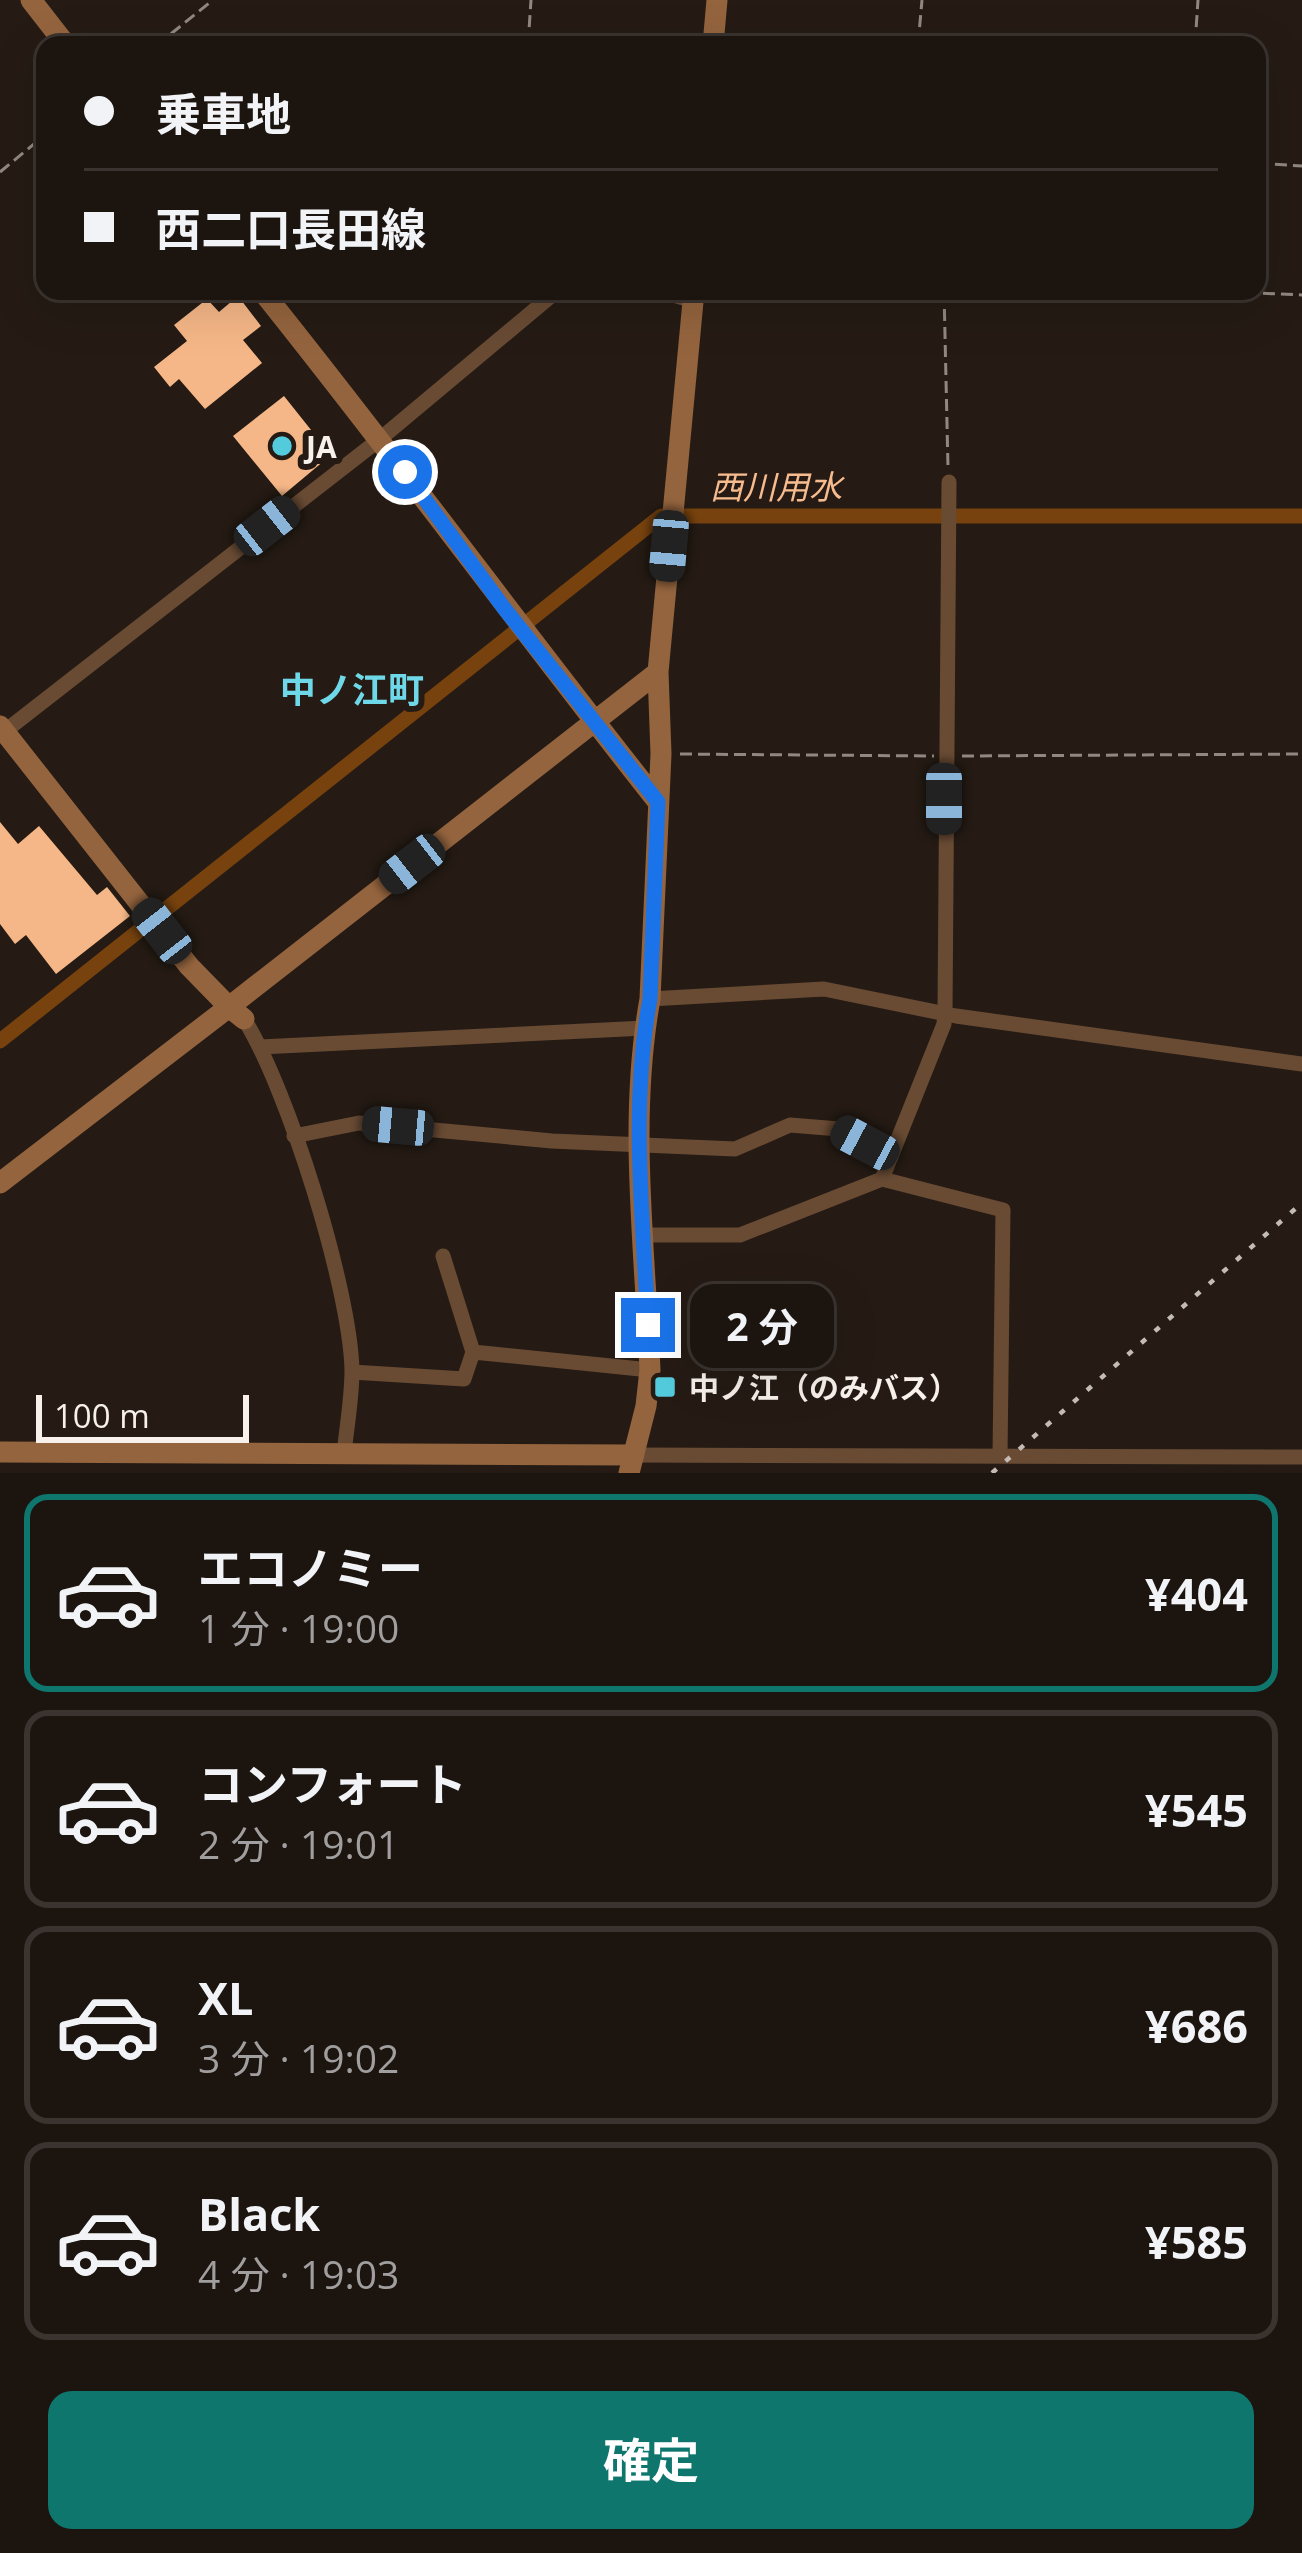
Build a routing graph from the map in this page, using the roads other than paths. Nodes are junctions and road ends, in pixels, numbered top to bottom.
1 (31, 0) edge
2 (716, 0) edge
3 (59, 36) edge
4 (714, 36) edge
5 (269, 300) edge
6 (546, 300) edge
7 (693, 300) edge
8 (380, 439) junction
9 (949, 482) road end
10 (658, 672) junction
11 (594, 722) junction
12 (1, 731) edge
13 (658, 802) junction
14 (650, 999) junction
15 (945, 1012) junction
16 (237, 1013) junction
17 (645, 1028) junction
18 (260, 1047) junction
19 (1302, 1064) edge
20 (295, 1136) junction
21 (639, 1144) junction
22 (891, 1157) junction
23 (882, 1179) junction
24 (0, 1183) edge
25 (644, 1235) junction
26 (443, 1256) dead end
27 (473, 1352) junction
28 (650, 1370) junction
29 (352, 1372) junction
30 (0, 1451) edge
31 (344, 1453) junction
32 (1000, 1456) junction
33 (1302, 1457) edge
34 (209, 1463) edge
35 (631, 1464) edge

1 - 3 street
2 - 4 street
5 - 8 street
6 - 8 street
7 - 10 street
8 - 11 street
8 - 12 street
9 - 15 street
10 - 11 street
10 - 13 street
11 - 13 street
11 - 16 street
12 - 16 street
13 - 14 street
14 - 15 street
14 - 17 street
15 - 19 street
15 - 22 street
16 - 18 street
16 - 24 street
17 - 18 street
17 - 21 street
18 - 20 street
20 - 21 street
20 - 29 street
21 - 22 street
21 - 25 street
22 - 23 street
23 - 25 street
23 - 32 street
25 - 28 street
26 - 27 street
27 - 28 street
27 - 29 street
28 - 35 street
29 - 31 street
30 - 34 street
31 - 34 street
31 - 35 street
32 - 33 street
32 - 35 street

